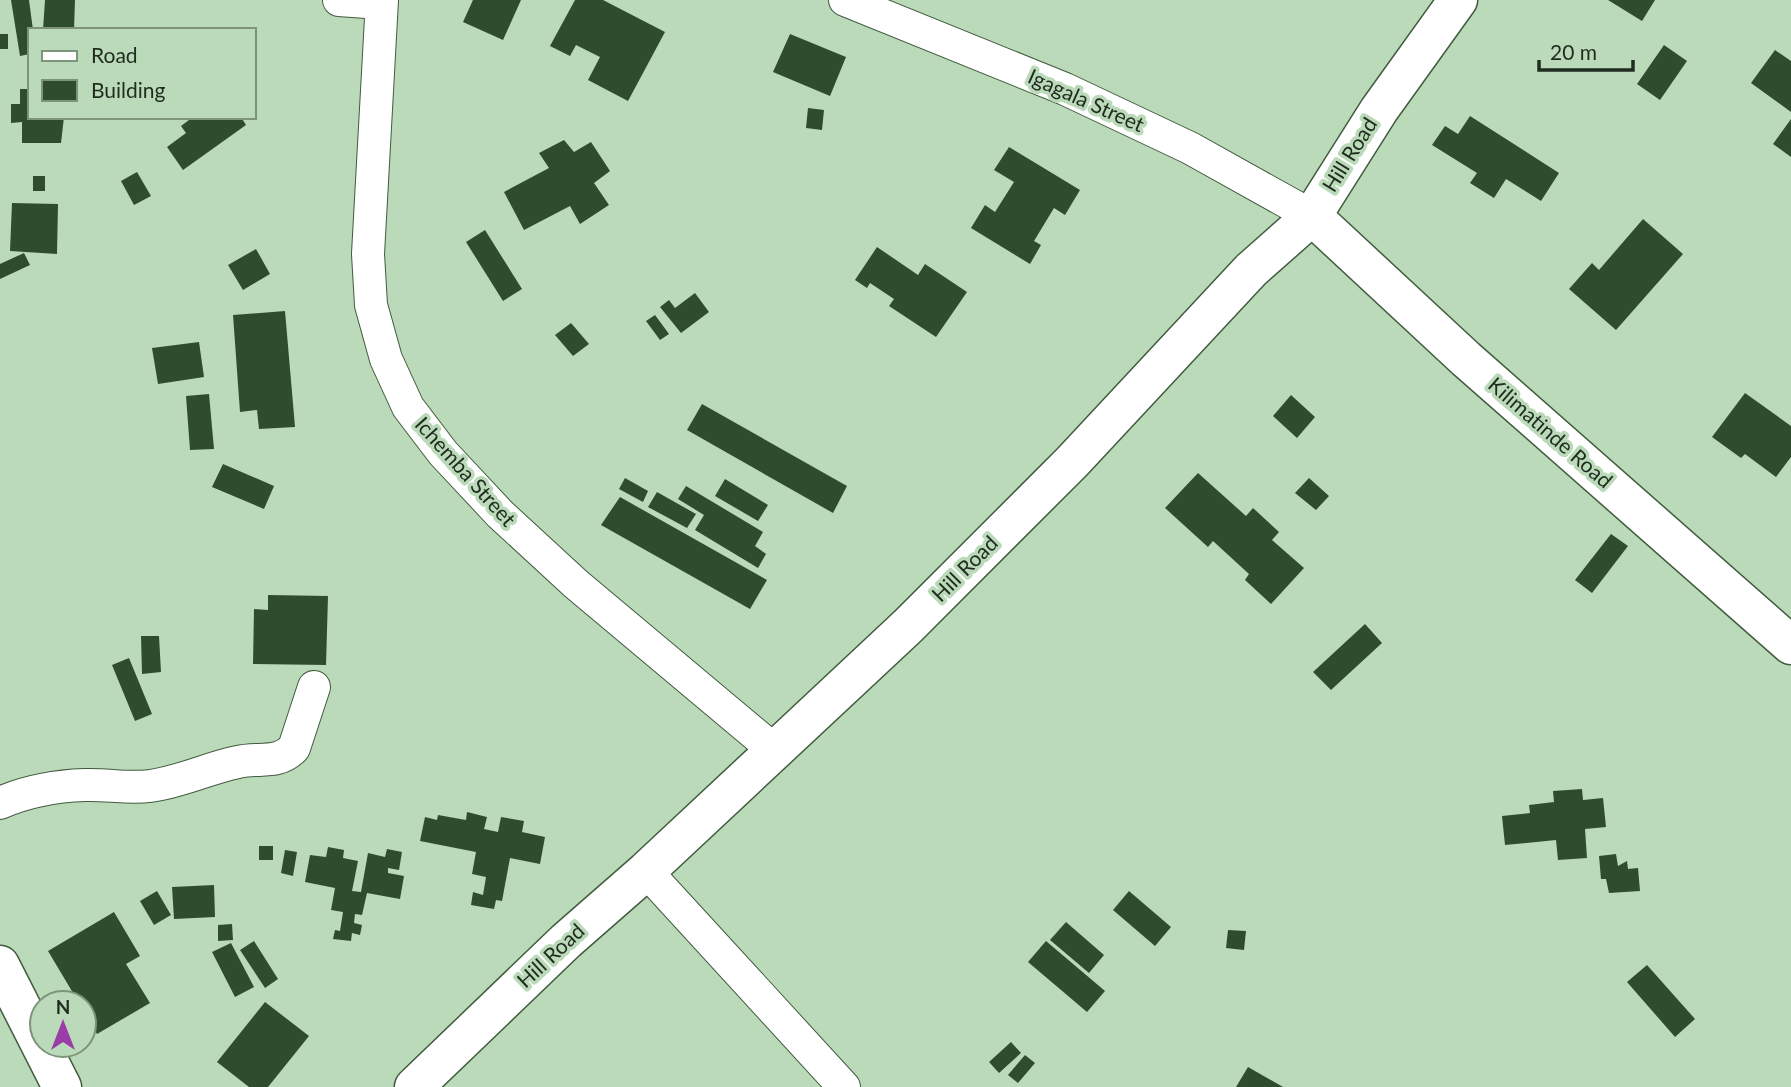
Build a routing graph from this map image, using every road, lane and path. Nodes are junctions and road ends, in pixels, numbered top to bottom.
1 (340, 0) edge
2 (1458, 0) edge
3 (850, 1) edge
4 (381, 2) edge
5 (1312, 216) junction
6 (1791, 645) edge
7 (314, 687) dead end
8 (774, 750) junction
9 (0, 803) edge
10 (646, 871) junction
11 (0, 965) edge
12 (62, 1087) edge
13 (414, 1087) edge
14 (844, 1087) edge

1 - 4 street
2 - 5 main road, Hill Road
3 - 5 street, Igagala Street
4 - 8 street, Ichemba Street
5 - 6 main road, Kilimatinde Road
5 - 8 main road, Hill Road
7 - 9 street
8 - 10 main road, Hill Road
10 - 13 main road, Hill Road
10 - 14 street
11 - 12 main road

